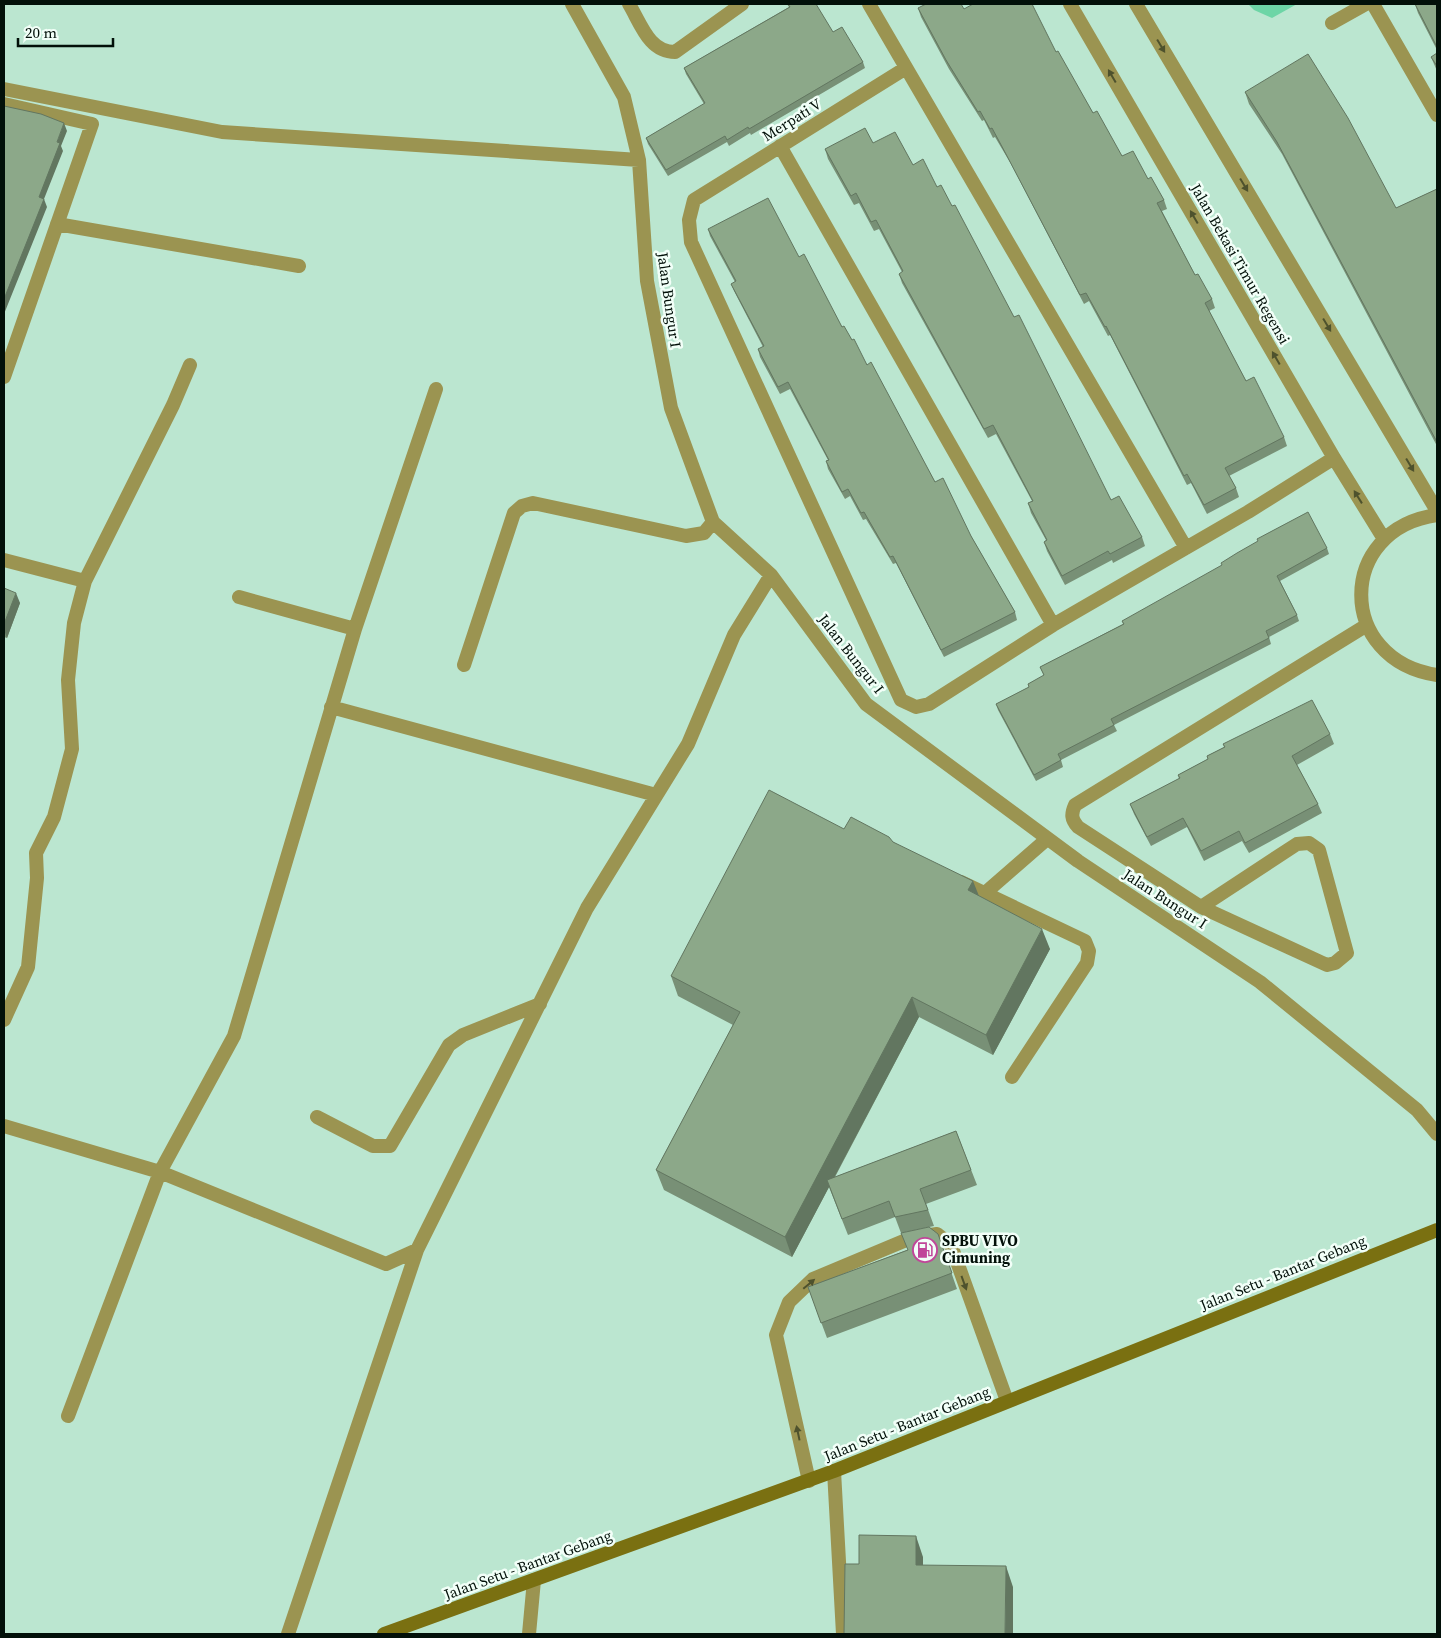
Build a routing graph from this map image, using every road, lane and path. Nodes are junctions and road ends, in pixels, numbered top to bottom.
1 (572, 4) edge
2 (629, 4) edge
3 (742, 4) edge
4 (869, 4) edge
5 (1070, 4) edge
6 (1136, 4) edge
7 (1366, 4) edge
8 (1373, 4) edge
9 (1332, 23) dead end
10 (906, 68) junction
11 (4, 89) edge
12 (4, 104) edge
13 (1437, 115) edge
14 (780, 146) junction
15 (639, 160) junction
16 (57, 224) junction
17 (299, 266) dead end
18 (190, 365) dead end
19 (4, 377) edge
20 (436, 389) dead end
21 (1334, 458) junction
22 (1437, 511) edge
23 (1437, 515) edge
24 (713, 522) junction
25 (1384, 539) junction
26 (1186, 548) junction
27 (4, 560) edge
28 (771, 575) junction
29 (85, 581) junction
30 (239, 597) dead end
31 (1053, 625) junction
32 (1367, 625) junction
33 (355, 629) junction
34 (464, 665) dead end
35 (1437, 675) edge
36 (331, 707) junction
37 (656, 795) junction
38 (1048, 839) junction
39 (944, 874) edge
40 (986, 893) junction
41 (1201, 907) junction
42 (540, 1004) junction
43 (4, 1020) edge
44 (1012, 1077) dead end
45 (317, 1117) dead end
46 (4, 1126) edge
47 (1437, 1134) edge
48 (160, 1172) junction
49 (1437, 1230) edge
50 (417, 1250) junction
51 (1007, 1401) junction
52 (68, 1416) dead end
53 (834, 1471) junction
54 (808, 1480) junction
55 (534, 1580) junction
56 (288, 1634) edge
57 (384, 1634) edge
58 (529, 1634) edge
59 (843, 1634) edge

1 - 15 street, Jalan Bungur I
2 - 3 street
4 - 10 street
21 -> 5 street, Jalan Bekasi Timur Regensi
6 -> 22 street
7 - 9 street
8 - 13 street
10 - 14 street, Merpati V
10 - 26 street
11 - 15 street
12 - 16 street
14 - 31 street
14 - 31 street, Merpati V
15 - 24 street, Jalan Bungur I
16 - 17 street
16 - 19 street
18 - 29 street
20 - 33 street
25 -> 21 street, Jalan Bekasi Timur Regensi
21 - 26 street
23 - 25 street
24 - 28 street, Jalan Bungur I
24 - 34 street
25 - 32 street
26 - 31 street
27 - 29 street
28 - 37 street
28 - 38 street, Jalan Bungur I
29 - 43 street
30 - 33 street
32 - 35 street
32 - 41 street
33 - 36 street
36 - 37 street
36 - 48 street
37 - 42 street
38 - 40 street
38 - 47 street, Jalan Bungur I
39 - 40 street
40 - 44 street
41 - 41 street
42 - 45 street
42 - 50 street
46 - 48 street
48 - 50 street
48 - 52 street
49 - 51 main road, Jalan Setu - Bantar Gebang
50 - 56 street
51 - 53 main road, Jalan Setu - Bantar Gebang
54 -> 51 street
53 - 54 main road, Jalan Setu - Bantar Gebang
53 - 59 street
54 - 55 main road, Jalan Setu - Bantar Gebang
55 - 57 main road, Jalan Setu - Bantar Gebang
55 - 58 street

